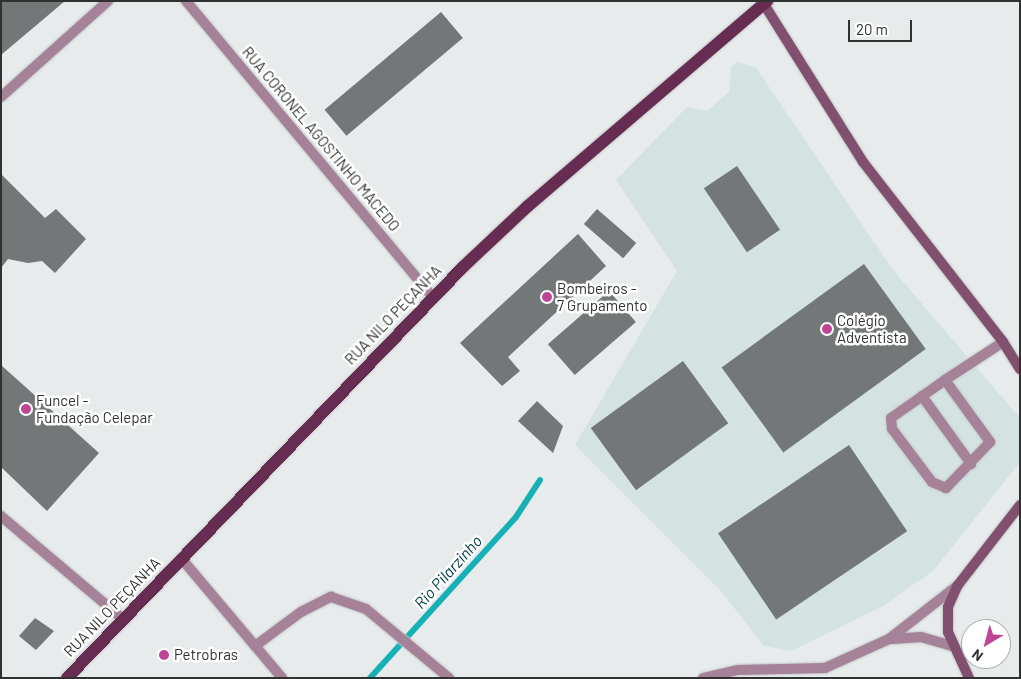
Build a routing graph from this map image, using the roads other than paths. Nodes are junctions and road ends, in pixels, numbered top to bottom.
1 (108, 1) edge
2 (186, 1) edge
3 (764, 2) edge
4 (1, 97) edge
5 (433, 296) junction
6 (1003, 342) junction
7 (1020, 360) edge
8 (1020, 369) edge
9 (945, 380) junction
10 (922, 396) junction
11 (971, 464) junction
12 (1020, 505) edge
13 (1, 516) edge
14 (181, 558) junction
15 (958, 585) junction
16 (123, 619) junction
17 (889, 639) junction
18 (255, 646) junction
19 (953, 646) junction
20 (67, 678) edge
21 (282, 678) edge
22 (449, 678) edge
23 (703, 678) edge
24 (969, 678) edge

1 - 4 street
2 - 5 street, RUA CORONEL AGOSTINHO MACEDO
3 - 5 main road, RUA NILO PEÇANHA
3 - 6 main road
5 - 14 main road, RUA NILO PEÇANHA
6 - 7 main road
6 - 8 main road
6 - 9 street
9 - 10 street
9 - 11 street
10 - 11 street
10 - 11 street
12 - 15 main road
13 - 16 street
14 - 16 main road, RUA NILO PEÇANHA
14 - 18 street
15 - 17 street
15 - 19 main road
16 - 20 main road, RUA NILO PEÇANHA
17 - 19 street
17 - 23 street
18 - 21 street
18 - 22 street
19 - 24 main road

